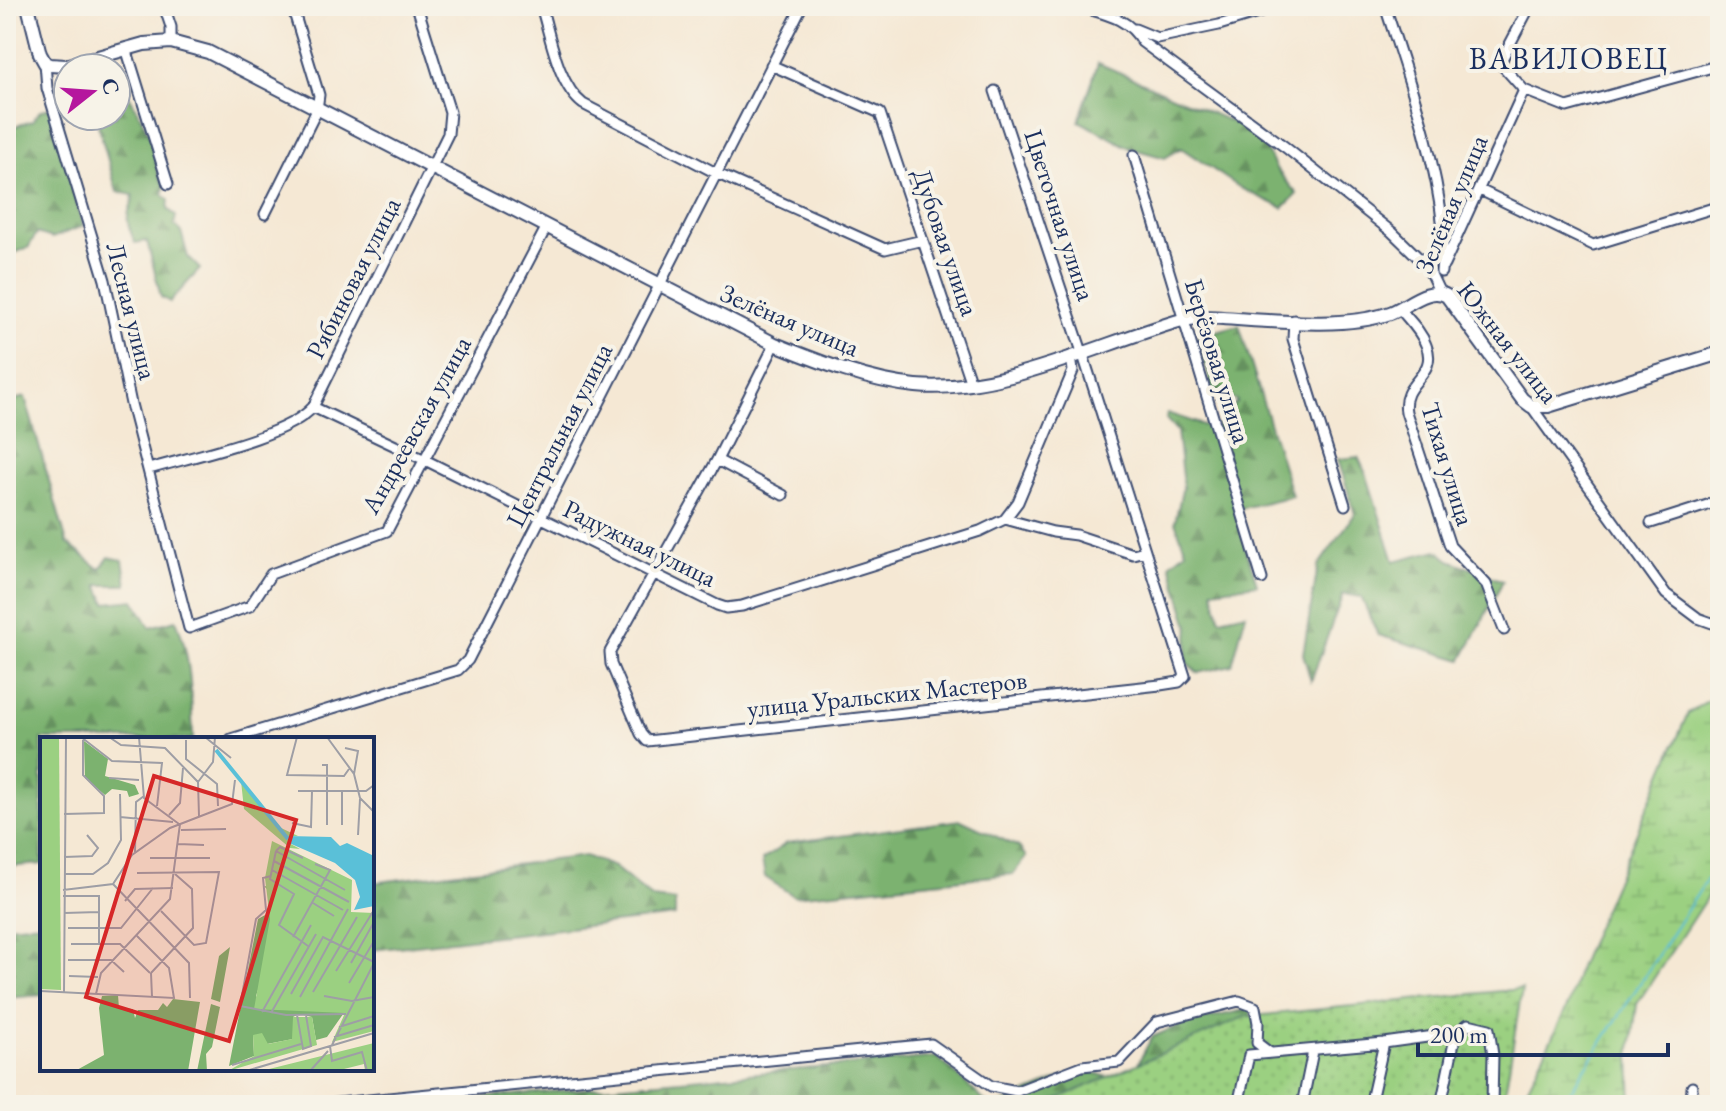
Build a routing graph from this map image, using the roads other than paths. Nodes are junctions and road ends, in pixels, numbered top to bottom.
1 (28, 6) edge
2 (164, 6) edge
3 (292, 6) edge
4 (417, 6) edge
5 (541, 6) edge
6 (802, 6) edge
7 (1078, 6) edge
8 (1281, 6) edge
9 (1385, 6) edge
10 (1530, 6) edge
11 (1135, 29) junction
12 (171, 42) junction
13 (126, 48) junction
14 (45, 63) junction
15 (771, 65) junction
16 (1720, 65) edge
17 (1524, 90) junction
18 (995, 91) dead end
19 (317, 110) junction
20 (1134, 155) dead end
21 (433, 169) junction
22 (718, 174) junction
23 (168, 184) dead end
24 (1480, 190) junction
25 (1720, 206) edge
26 (265, 214) dead end
27 (546, 228) junction
28 (923, 240) junction
29 (1441, 272) junction
30 (661, 286) junction
31 (1439, 291) junction
32 (1400, 309) junction
33 (1182, 320) junction
34 (1294, 320) junction
35 (775, 344) junction
36 (1720, 353) edge
37 (1077, 354) junction
38 (971, 384) junction
39 (1531, 406) junction
40 (313, 407) junction
41 (425, 460) junction
42 (717, 460) junction
43 (149, 469) junction
44 (783, 495) dead end
45 (1720, 501) edge
46 (1345, 505) dead end
47 (541, 519) junction
48 (1005, 519) junction
49 (1651, 523) dead end
50 (1144, 551) junction
51 (653, 572) junction
52 (1262, 579) dead end
53 (1720, 621) edge
54 (189, 628) joint
55 (1504, 630) dead end
56 (238, 737) edge
57 (1456, 1033) junction
58 (1384, 1043) junction
59 (1313, 1051) junction
60 (1269, 1052) junction
61 (1692, 1087) dead end
62 (318, 1105) edge
63 (1238, 1105) edge
64 (1302, 1105) edge
65 (1370, 1105) edge
66 (1441, 1105) edge
67 (1492, 1105) edge
68 (1691, 1105) edge

1 - 14 street, Лесная улица
2 - 12 street
3 - 19 street
4 - 21 street, Рябиновая улица
5 - 22 street
6 - 15 street, Центральная улица
7 - 11 street, Южная улица
8 - 11 street
9 - 29 street
10 - 17 street
11 - 31 street, Южная улица
12 - 13 street, Зелёная улица
12 - 19 street, Зелёная улица
13 - 14 street, Зелёная улица
13 - 23 street
14 - 43 street, Лесная улица
15 - 22 street, Центральная улица
15 - 28 street, Дубовая улица
16 - 17 street
17 - 24 street, Зелёная улица
18 - 37 street, Цветочная улица
19 - 21 street, Зелёная улица
19 - 26 street
20 - 33 street, Берёзовая улица
21 - 27 street, Зелёная улица
21 - 40 street, Рябиновая улица
22 - 28 street
22 - 30 street, Центральная улица
24 - 25 street
24 - 29 street, Зелёная улица
27 - 30 street, Зелёная улица
27 - 41 street, Андреевская улица
28 - 38 street, Дубовая улица
29 - 31 street, Зелёная улица
30 - 35 street, Зелёная улица
30 - 47 street, Центральная улица
31 - 32 street, Зелёная улица
31 - 39 street, Южная улица
32 - 34 street, Зелёная улица
32 - 55 street, Тихая улица
33 - 34 street, Зелёная улица
33 - 37 street, Зелёная улица
33 - 52 street, Берёзовая улица
34 - 46 street
35 - 38 street, Зелёная улица
35 - 42 street
36 - 39 street
37 - 38 street, Зелёная улица
37 - 48 street
37 - 50 street, Цветочная улица
39 - 53 street, Южная улица
40 - 41 street, Радужная улица
40 - 43 street
41 - 47 street, Радужная улица
41 - 54 street, Андреевская улица
42 - 44 street
42 - 51 street
43 - 54 street, Лесная улица
45 - 49 street
47 - 51 street, Радужная улица
47 - 56 street, Центральная улица
48 - 50 street
48 - 51 street, Радужная улица
50 - 51 street, улица Уральских Мастеров
57 - 58 street
57 - 66 street
57 - 67 street
58 - 59 street
58 - 65 street
59 - 60 street
59 - 64 street
60 - 62 street
60 - 63 street
61 - 68 street

